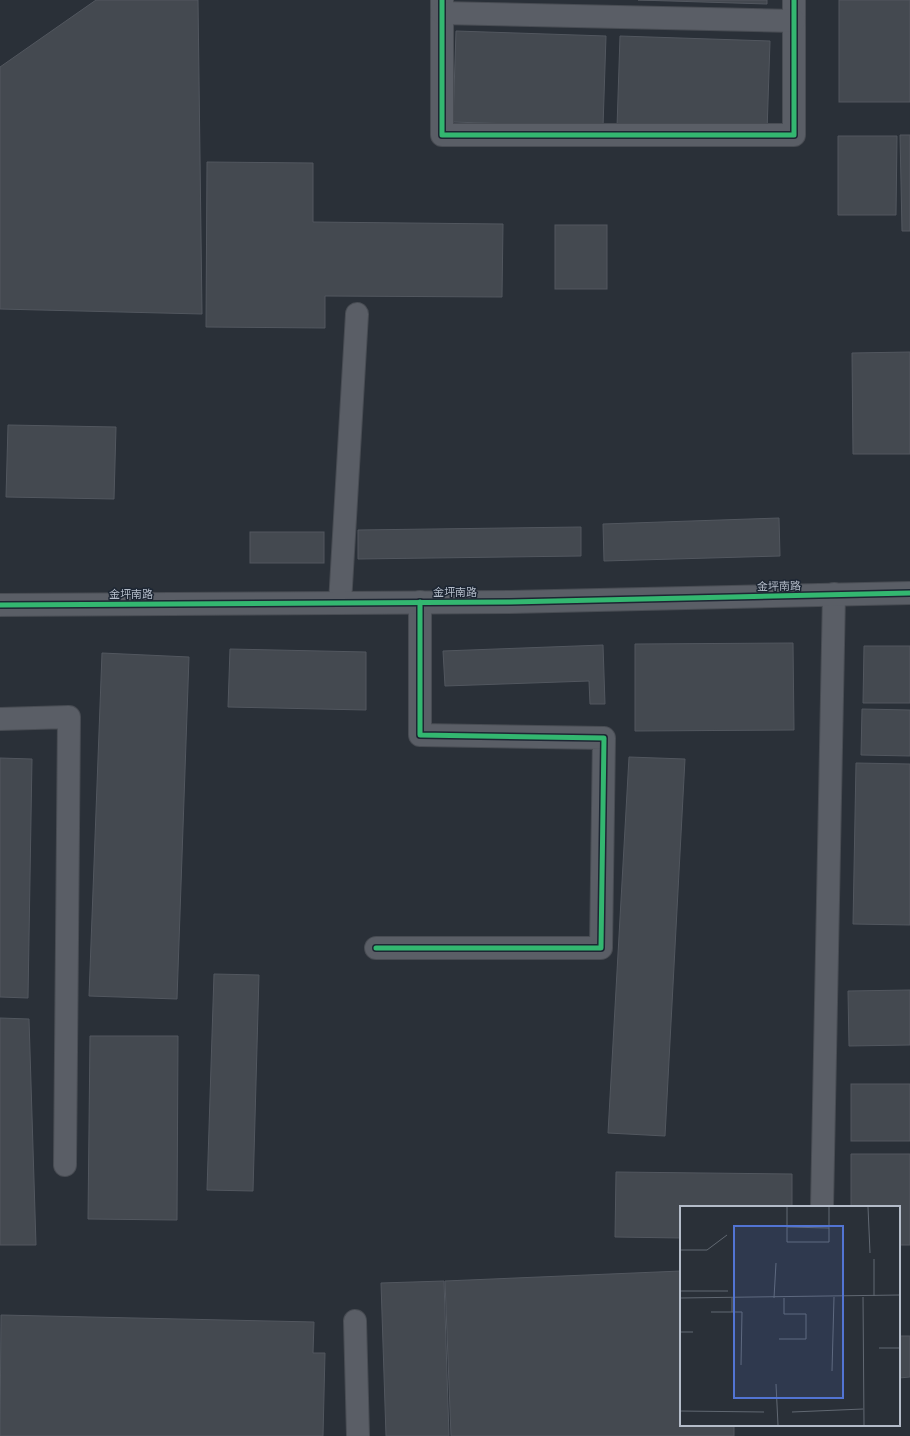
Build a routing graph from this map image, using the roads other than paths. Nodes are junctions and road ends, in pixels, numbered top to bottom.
1 (442, 6) edge
2 (794, 11) edge
3 (357, 314) dead end
4 (910, 593) edge
5 (834, 594) junction
6 (420, 602) junction
7 (340, 603) junction
8 (0, 605) edge
9 (0, 719) edge
10 (376, 948) dead end
11 (65, 1165) dead end
12 (822, 1206) edge
13 (355, 1321) dead end
14 (358, 1436) edge

1 - 2 street
1 - 2 street
3 - 7 street
4 - 5 street, 金坪南路
5 - 6 street, 金坪南路
5 - 12 street
6 - 7 street, 金坪南路
6 - 10 street
7 - 8 street, 金坪南路
9 - 11 street
13 - 14 street

